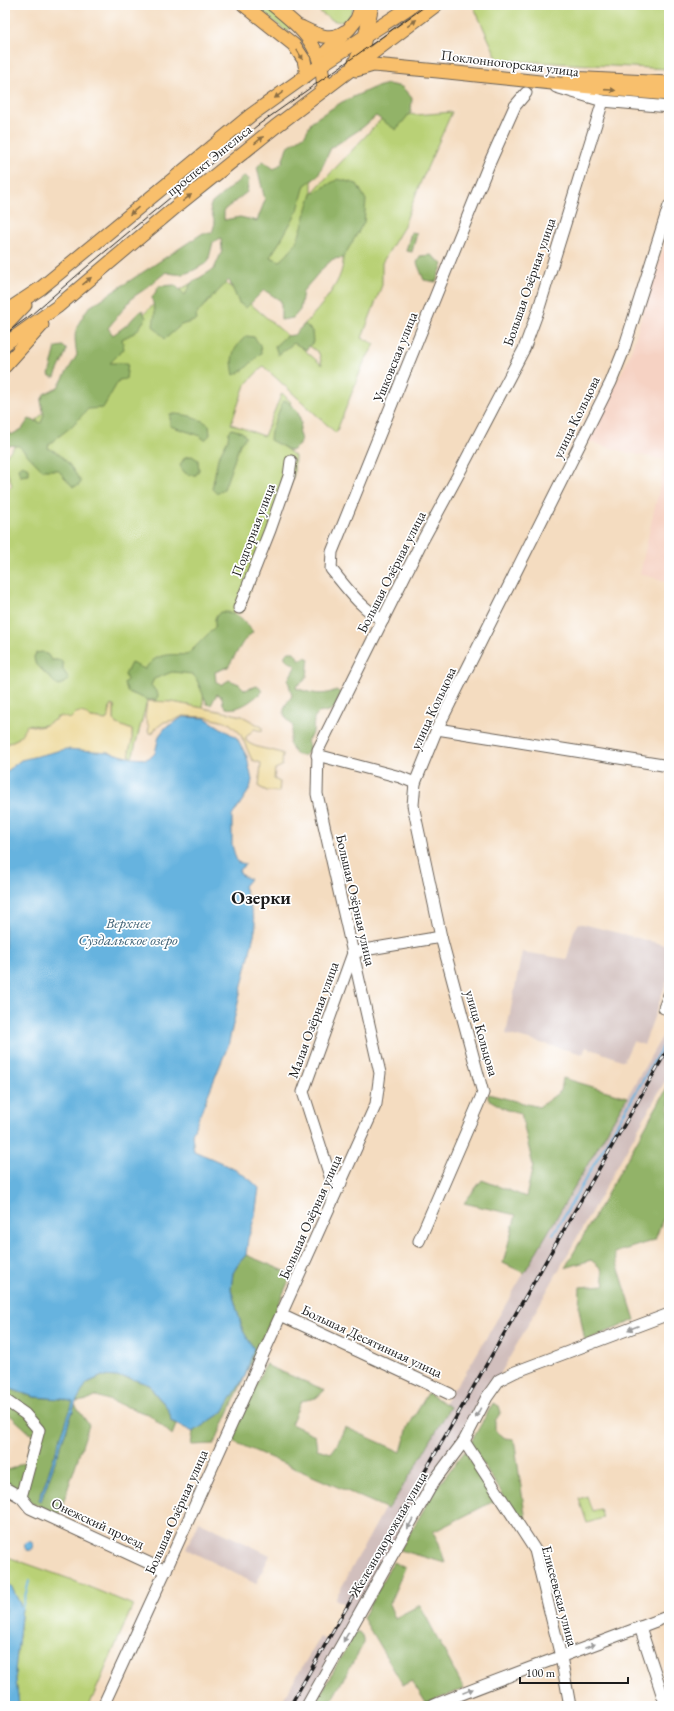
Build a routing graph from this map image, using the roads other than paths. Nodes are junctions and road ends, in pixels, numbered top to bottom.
1 (244, 5) edge
2 (273, 5) edge
3 (362, 5) edge
4 (372, 5) edge
5 (376, 5) edge
6 (436, 5) edge
7 (408, 8) edge
8 (298, 25) junction
9 (349, 29) junction
10 (364, 37) junction
11 (388, 41) junction
12 (321, 65) junction
13 (348, 72) junction
14 (307, 75) junction
15 (530, 80) junction
16 (669, 83) edge
17 (324, 90) junction
18 (526, 93) dead end
19 (669, 94) edge
20 (604, 101) junction
21 (669, 107) edge
22 (669, 206) edge
23 (41, 288) junction
24 (58, 307) junction
25 (5, 312) edge
26 (5, 326) edge
27 (5, 344) edge
28 (5, 366) edge
29 (291, 461) dead end
30 (239, 608) dead end
31 (383, 620) junction
32 (437, 729) junction
33 (317, 755) junction
34 (669, 766) edge
35 (415, 783) junction
36 (441, 937) junction
37 (353, 954) junction
38 (669, 994) edge
39 (664, 1008) dead end
40 (341, 1183) junction
41 (419, 1241) dead end
42 (669, 1314) edge
43 (281, 1316) junction
44 (450, 1394) dead end
45 (5, 1400) edge
46 (464, 1441) junction
47 (5, 1488) edge
48 (21, 1497) junction
49 (166, 1571) junction
50 (669, 1616) edge
51 (640, 1627) junction
52 (561, 1657) junction
53 (103, 1706) edge
54 (307, 1706) edge
55 (432, 1706) edge
56 (570, 1706) edge
57 (666, 1706) edge

1 -> 14 main road
2 - 8 main road
3 - 9 main road
4 - 10 main road
5 - 7 main road
11 -> 6 main road, проспект Энгельса
7 - 10 main road, проспект Энгельса
8 - 9 main road
8 - 12 main road
9 - 12 main road
10 - 12 main road, проспект Энгельса
10 - 13 main road
11 - 13 main road, проспект Энгельса
11 - 16 main road, Поклонногорская улица
12 - 14 main road, проспект Энгельса
12 - 17 main road
13 - 15 main road, Поклонногорская улица
13 - 17 main road, проспект Энгельса
14 -> 23 main road, проспект Энгельса
15 -> 19 main road, Поклонногорская улица
15 - 20 street
24 -> 17 main road, проспект Энгельса
18 - 31 street, Ушковская улица
20 - 21 street
20 - 31 street, Большая Озёрная улица
22 - 32 street, улица Кольцова
23 - 25 main road, проспект Энгельса
23 - 26 main road
24 - 27 main road, проспект Энгельса
24 - 28 main road
29 - 30 street, Подгорная улица
31 - 33 street, Большая Озёрная улица
32 - 34 street
32 - 35 street, улица Кольцова
33 - 35 street
33 - 37 street, Большая Озёрная улица
35 - 36 street, улица Кольцова
36 - 37 street
36 - 41 street, улица Кольцова
37 - 40 street, Большая Озёрная улица
37 - 40 street, Малая Озёрная улица
38 - 39 street
40 - 43 street, Большая Озёрная улица
42 -> 46 street, Железнодорожная улица
43 - 44 street, Большая Десятинная улица
43 - 49 street, Большая Озёрная улица
45 - 48 street
46 - 52 street, Елисеевская улица
46 -> 54 street, Железнодорожная улица
47 - 48 street, Онежский проезд
48 - 49 street, Онежский проезд
49 - 53 street, Большая Озёрная улица
50 - 51 street
52 -> 51 street
51 - 57 street
55 -> 52 street
52 - 56 street, Елисеевская улица

